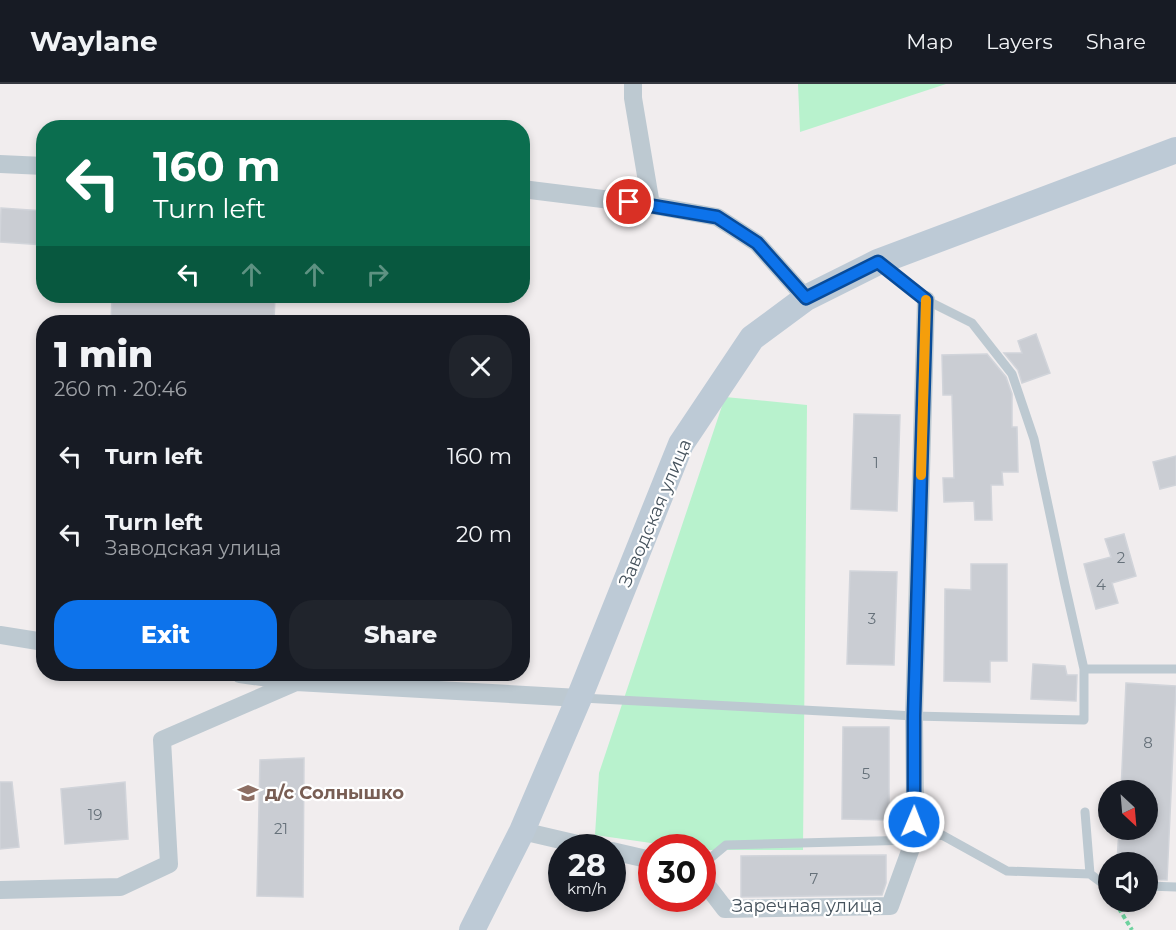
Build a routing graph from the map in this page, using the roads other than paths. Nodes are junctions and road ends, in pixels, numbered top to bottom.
1 (633, 84) edge
2 (1176, 150) edge
3 (0, 164) edge
4 (36, 166) edge
5 (530, 190) edge
6 (651, 205) junction
7 (878, 262) junction
8 (806, 298) junction
9 (926, 300) junction
10 (0, 635) edge
11 (36, 641) edge
12 (1084, 669) junction
13 (1176, 669) edge
14 (289, 681) edge
15 (296, 682) junction
16 (579, 698) junction
17 (914, 716) junction
18 (1085, 812) dead end
19 (522, 831) junction
20 (548, 837) edge
21 (914, 840) junction
22 (716, 854) edge
23 (1090, 874) junction
24 (1098, 880) edge
25 (1158, 886) edge
26 (1176, 886) edge
27 (0, 890) edge
28 (716, 897) edge
29 (472, 930) edge

1 - 6 street
2 - 7 main road, Заводская улица
3 - 4 street
5 - 6 street
6 - 8 street
7 - 8 main road, Заводская улица
7 - 9 lane
8 - 16 main road, Заводская улица
9 - 12 lane
9 - 17 street, Заречная улица
10 - 11 street
12 - 13 lane
12 - 17 lane
14 - 15 street
15 - 16 street
15 - 27 street
16 - 17 lane
16 - 19 main road, Заводская улица
17 - 21 street, Заречная улица
18 - 23 lane
19 - 20 street
19 - 29 main road, Заводская улица
21 - 22 lane
21 - 23 lane
21 - 28 street, Заречная улица
23 - 24 lane
25 - 26 lane

